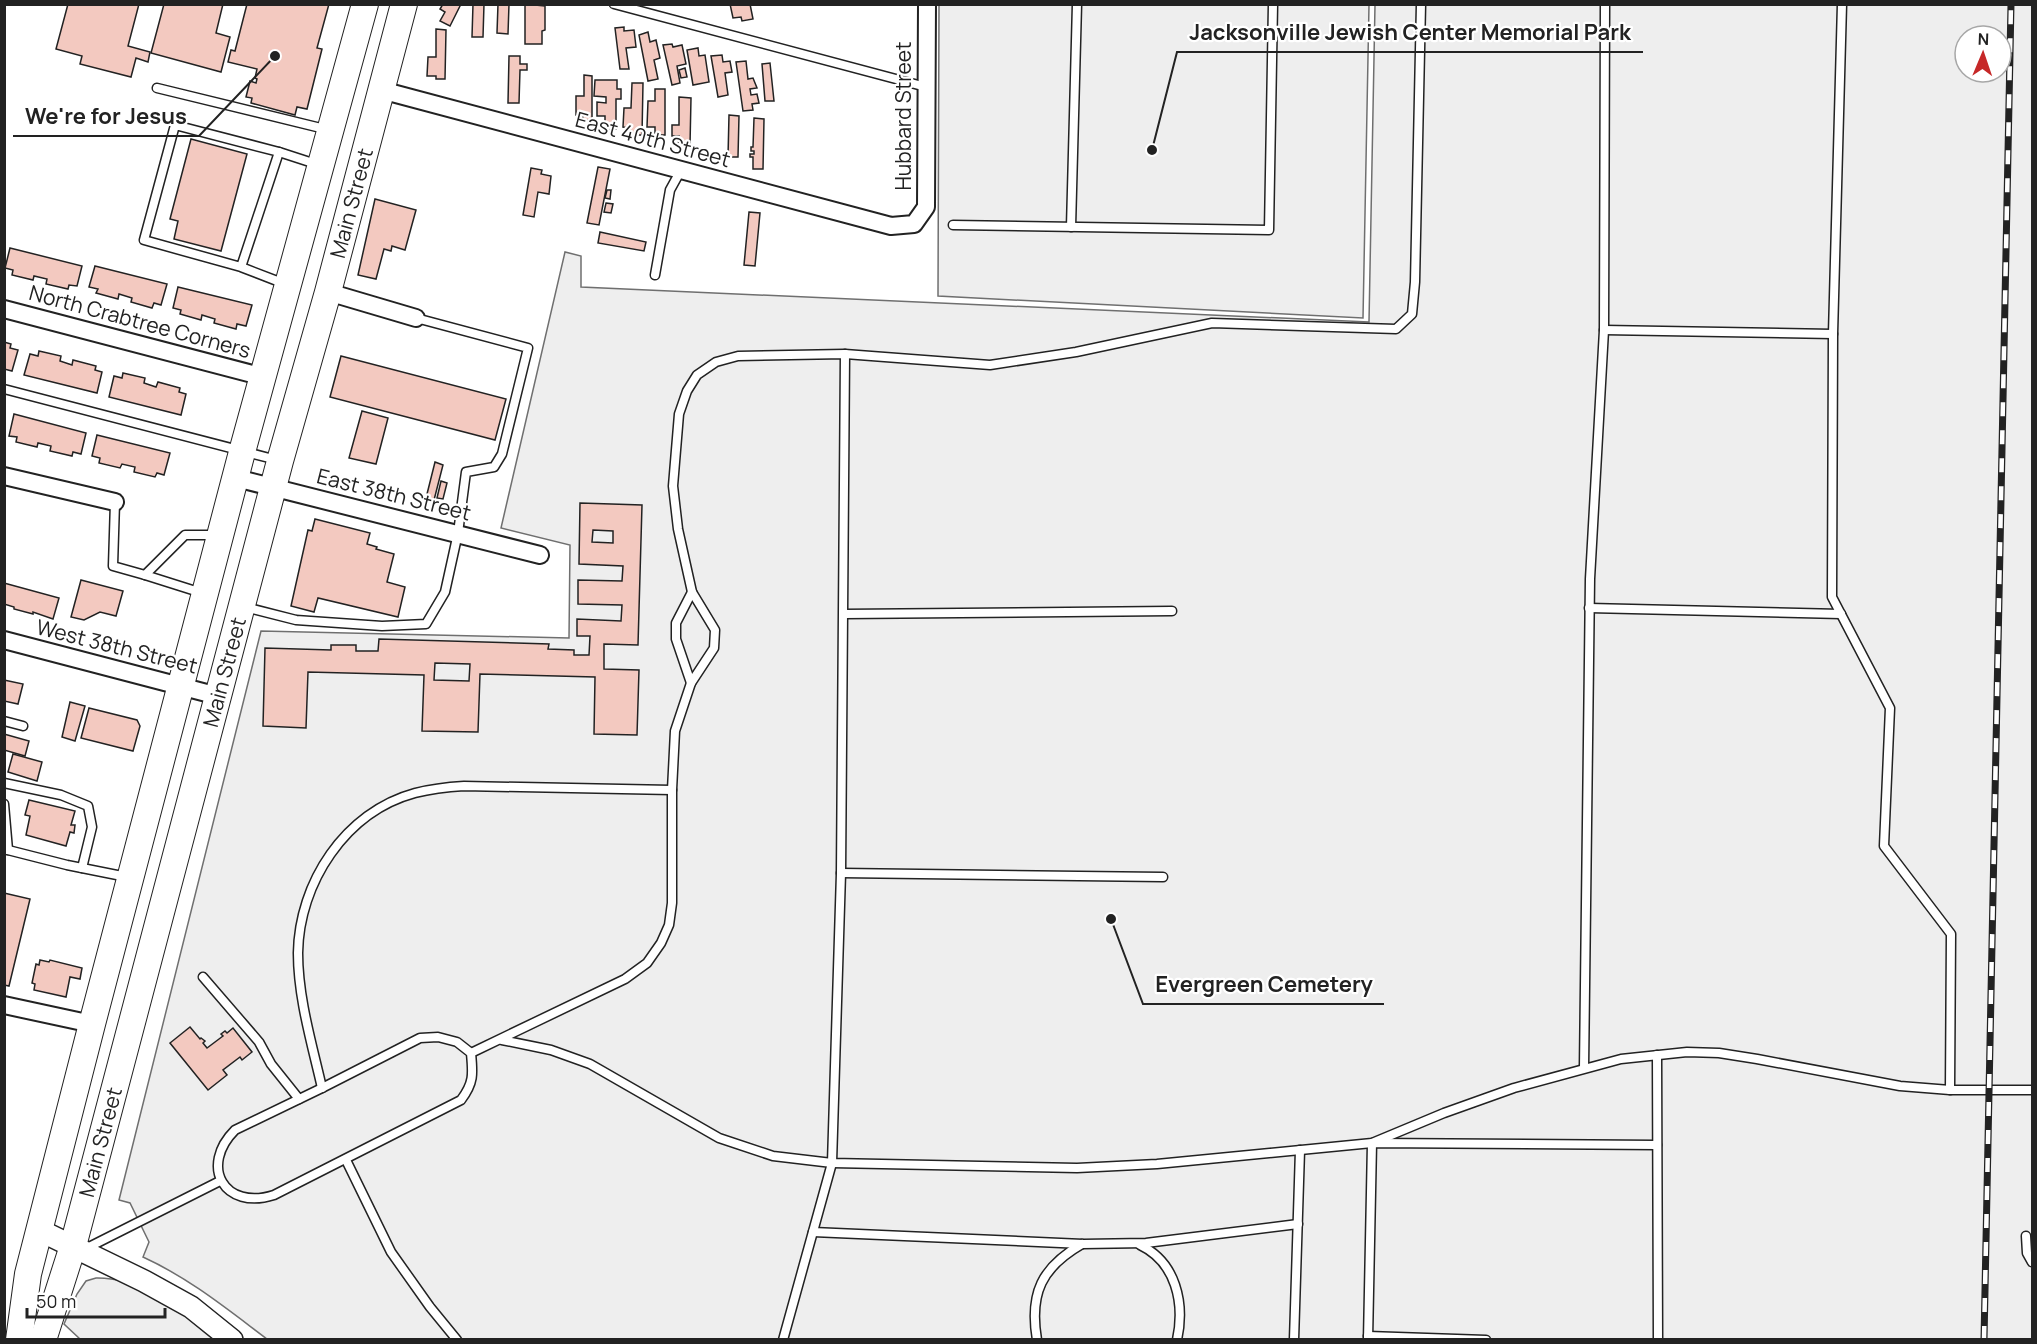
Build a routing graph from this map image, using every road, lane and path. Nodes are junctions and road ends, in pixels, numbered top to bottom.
1 (364, 4) edge
2 (398, 4) edge
3 (404, 4) edge
4 (614, 4) edge
5 (927, 4) edge
6 (1077, 4) edge
7 (1273, 4) edge
8 (1420, 4) edge
9 (1605, 4) edge
10 (1842, 4) edge
11 (395, 38) junction
12 (926, 87) junction
13 (157, 88) dead end
14 (381, 90) junction
15 (330, 131) junction
16 (279, 152) junction
17 (321, 165) junction
18 (681, 170) junction
19 (914, 224) joint
20 (953, 225) dead end
21 (1071, 227) junction
22 (241, 267) junction
23 (655, 275) dead end
24 (288, 286) junction
25 (327, 292) junction
26 (4, 309) edge
27 (416, 318) joint
28 (1604, 330) junction
29 (1833, 334) junction
30 (845, 354) junction
31 (264, 376) junction
32 (4, 389) edge
33 (242, 452) junction
34 (280, 461) junction
35 (4, 476) edge
36 (236, 478) junction
37 (273, 488) junction
38 (115, 502) joint
39 (458, 533) junction
40 (221, 534) junction
41 (540, 555) dead end
42 (145, 575) junction
43 (692, 592) junction
44 (205, 594) junction
45 (242, 606) junction
46 (1589, 608) junction
47 (1172, 611) dead end
48 (844, 614) junction
49 (1841, 614) junction
50 (4, 640) edge
51 (691, 683) junction
52 (180, 686) junction
53 (218, 696) junction
54 (4, 721) edge
55 (22, 726) dead end
56 (4, 783) edge
57 (672, 790) junction
58 (4, 804) edge
59 (6, 849) edge
60 (82, 868) junction
61 (841, 873) junction
62 (1163, 877) dead end
63 (130, 878) junction
64 (203, 977) dead end
65 (4, 1005) edge
66 (92, 1024) junction
67 (501, 1040) junction
68 (471, 1053) junction
69 (1657, 1055) junction
70 (1584, 1068) junction
71 (322, 1088) junction
72 (1950, 1090) junction
73 (2032, 1090) edge
74 (299, 1099) junction
75 (1372, 1143) junction
76 (1657, 1145) junction
77 (1300, 1150) junction
78 (346, 1160) junction
79 (832, 1163) junction
80 (220, 1180) junction
81 (1298, 1224) junction
82 (39, 1230) junction
83 (813, 1232) junction
84 (2026, 1236) dead end
85 (1083, 1244) junction
86 (1136, 1244) junction
87 (77, 1248) junction
88 (2032, 1263) edge
89 (1368, 1338) edge
90 (19, 1340) edge
91 (43, 1340) edge
92 (232, 1340) edge
93 (457, 1340) edge
94 (783, 1340) edge
95 (1037, 1340) edge
96 (1177, 1340) edge
97 (1294, 1340) edge
98 (1486, 1340) edge
99 (1658, 1340) edge

1 - 15 main road, Main Street
2 - 11 main road
3 - 11 main road, Main Street
4 - 12 lane
5 - 12 street, Hubbard Street
6 - 21 lane
7 - 21 lane
8 - 30 lane
9 - 28 lane
10 - 29 lane
11 - 14 main road, Main Street
12 - 19 street, Hubbard Street
13 - 15 lane
14 - 18 street, East 40th Street
14 - 25 main road, Main Street
15 - 17 main road, Main Street
16 - 17 lane
16 - 22 lane
16 - 22 lane
17 - 24 main road, Main Street
18 - 19 street, East 40th Street
18 - 23 lane
20 - 21 lane
22 - 24 lane
24 - 31 main road, Main Street
25 - 27 street
25 - 34 main road, Main Street
26 - 31 street, North Crabtree Corners
27 - 39 lane
28 - 29 lane
28 - 46 lane
29 - 49 lane
30 - 43 lane
30 - 48 lane
31 - 33 main road, Main Street
32 - 33 lane
33 - 34 lane
33 - 36 main road, Main Street
34 - 37 main road, Main Street
35 - 38 street
36 - 37 street, East 38th Street
36 - 40 main road, Main Street
37 - 39 street, East 38th Street
37 - 45 main road, Main Street
38 - 42 lane
39 - 41 street, East 38th Street
39 - 45 lane
40 - 42 lane
40 - 44 main road, Main Street
42 - 44 lane
43 - 51 lane
43 - 51 lane
44 - 52 main road, Main Street
45 - 53 main road, Main Street
46 - 49 lane
46 - 70 lane
47 - 48 lane
48 - 61 lane
49 - 72 lane
50 - 52 street, West 38th Street
51 - 57 lane
52 - 53 street, West 38th Street
52 - 63 main road, Main Street
53 - 87 main road, Main Street
54 - 55 lane
56 - 60 lane
57 - 67 lane
57 - 71 lane
58 - 59 lane
59 - 60 lane
60 - 63 lane
61 - 62 lane
61 - 79 lane
63 - 66 main road, Main Street
64 - 74 lane
65 - 66 street
66 - 82 main road, Main Street
67 - 68 lane
67 - 79 lane
68 - 71 lane
68 - 78 lane
69 - 70 lane
69 - 72 lane
69 - 76 lane
70 - 75 lane
71 - 74 lane
72 - 73 lane
74 - 80 lane
75 - 76 lane
75 - 77 lane
75 - 89 lane
76 - 99 lane
77 - 79 lane
77 - 81 lane
78 - 80 lane
78 - 93 lane
79 - 83 lane
80 - 87 lane
81 - 86 lane
81 - 97 lane
82 - 87 street
82 - 90 main road, Main Street
83 - 85 lane
83 - 94 lane
84 - 88 lane
85 - 86 lane
85 - 95 lane
86 - 96 lane
87 - 91 main road, Main Street
87 - 92 street
89 - 98 lane

